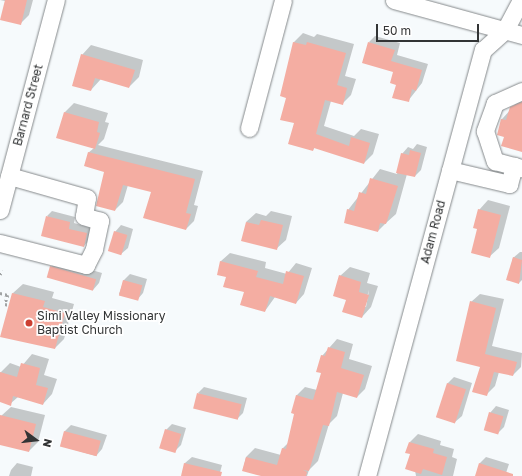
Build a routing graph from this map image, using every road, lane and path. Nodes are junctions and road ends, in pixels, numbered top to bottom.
1 (56, 0) edge
2 (283, 0) edge
3 (394, 0) edge
4 (521, 0) edge
5 (505, 30) junction
6 (522, 35) edge
7 (522, 90) edge
8 (249, 128) dead end
9 (518, 167) edge
10 (450, 170) junction
11 (9, 176) junction
12 (0, 210) edge
13 (0, 243) edge
14 (1, 270) dead end
15 (0, 275) edge
16 (0, 293) edge
17 (9, 305) dead end
18 (367, 476) edge

1 - 11 street, Barnard Street
2 - 8 street
3 - 5 street
4 - 5 street, Adam Road
5 - 6 street
5 - 10 street, Adam Road
7 - 9 street
9 - 10 street
10 - 18 street, Adam Road
11 - 12 street, Barnard Street
11 - 13 street
14 - 15 path
16 - 17 path

